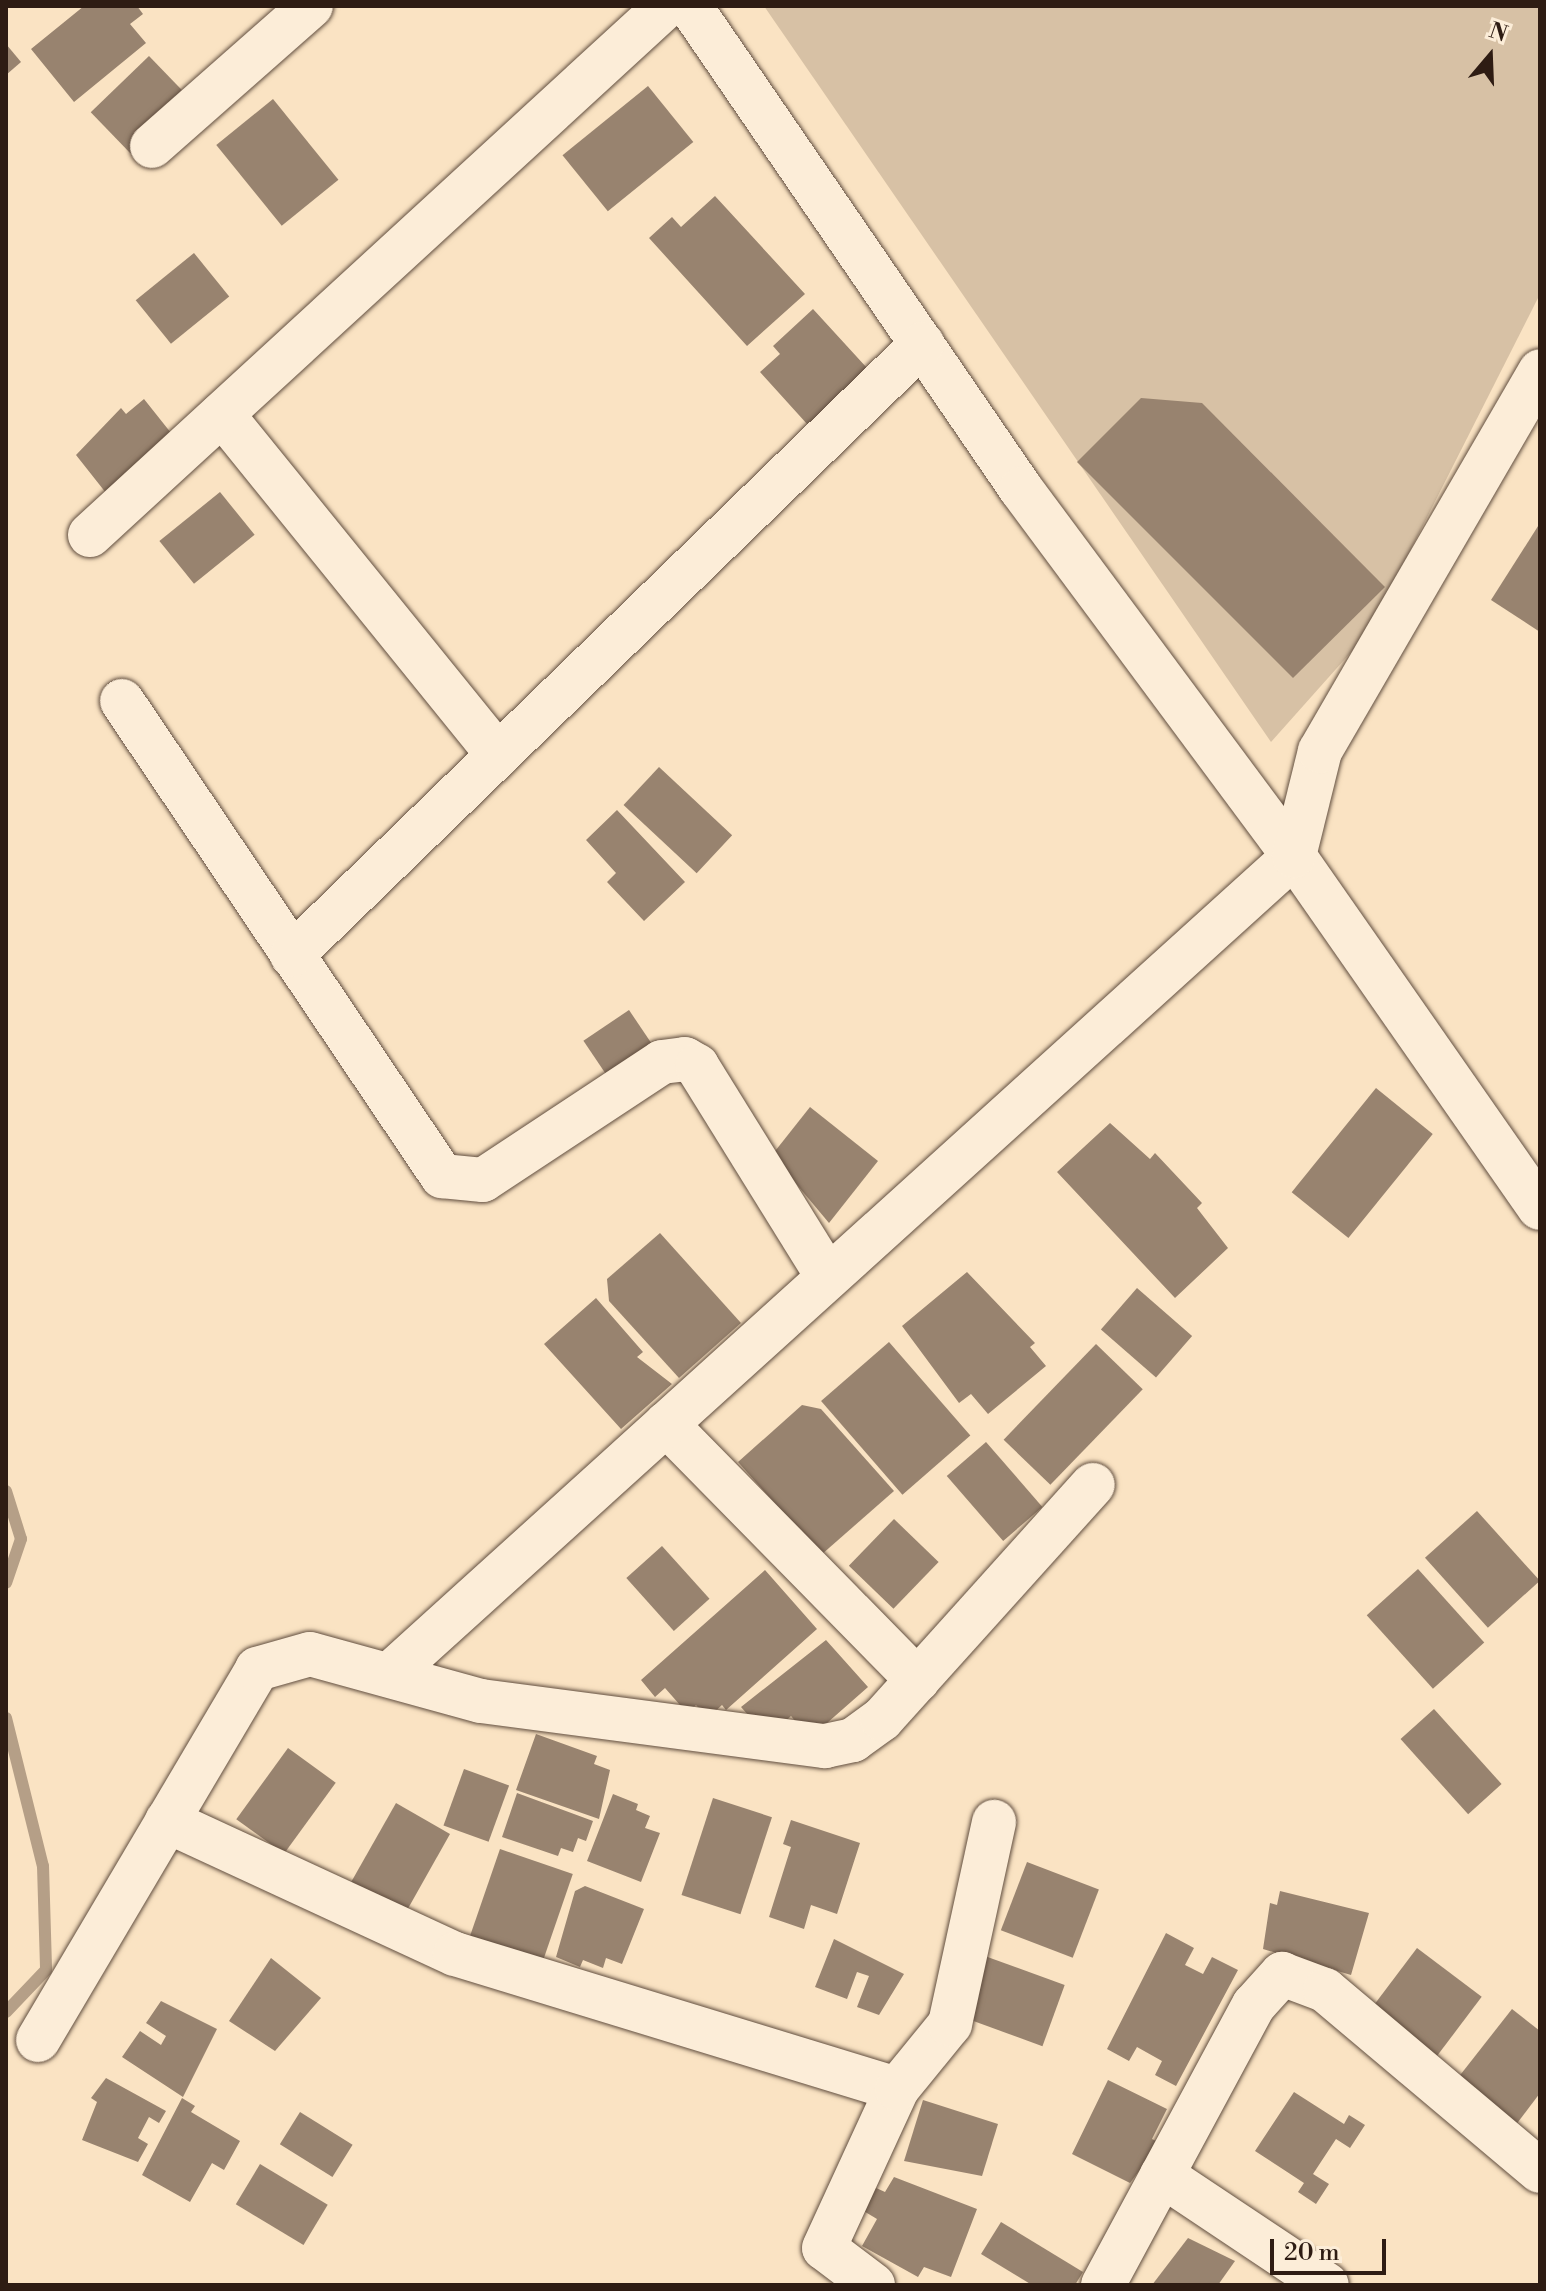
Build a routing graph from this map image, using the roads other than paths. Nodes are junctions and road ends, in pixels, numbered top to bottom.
1 (311, 6) edge
2 (666, 6) edge
3 (690, 6) edge
4 (152, 146) dead end
5 (922, 344) junction
6 (1540, 371) edge
7 (222, 414) junction
8 (90, 535) dead end
9 (122, 701) dead end
10 (498, 755) junction
11 (1294, 856) junction
12 (292, 955) junction
13 (1540, 1208) edge
14 (828, 1277) junction
15 (666, 1424) junction
16 (1093, 1485) dead end
17 (389, 1675) junction
18 (918, 1680) junction
19 (167, 1821) junction
20 (994, 1822) dead end
21 (38, 2040) dead end
22 (897, 2089) junction
23 (1540, 2171) edge
24 (1162, 2175) junction
25 (873, 2285) edge
26 (1103, 2285) edge
27 (1327, 2285) edge

1 - 4 street
2 - 7 street
3 - 5 street
5 - 10 street
5 - 11 street
6 - 11 street
7 - 8 street
7 - 10 street
9 - 12 street
10 - 12 street
11 - 13 street
11 - 14 street
12 - 14 street
14 - 15 street
15 - 17 street
15 - 18 street
16 - 18 street
17 - 18 street
17 - 19 street
19 - 21 street
19 - 22 street
20 - 22 street
22 - 25 street
23 - 24 street
24 - 26 street
24 - 27 street

